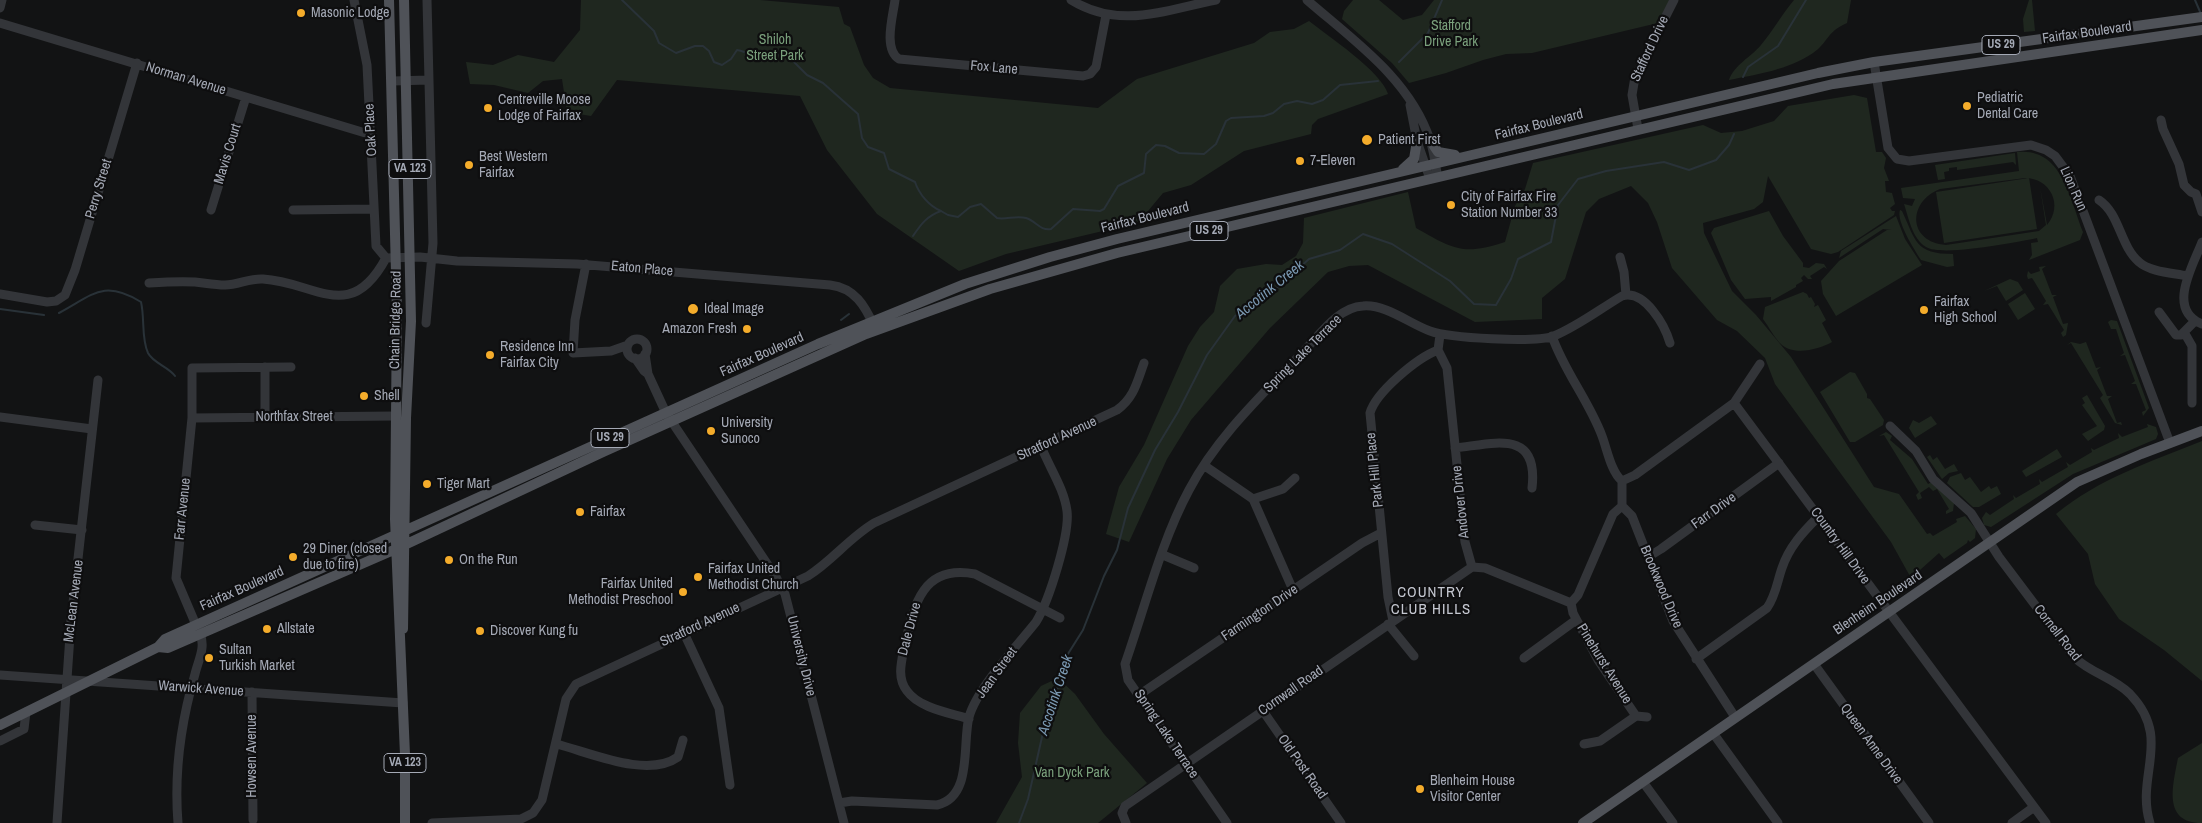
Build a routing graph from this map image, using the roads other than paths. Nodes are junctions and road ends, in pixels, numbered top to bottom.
1 (2, 0) edge
2 (354, 0) edge
3 (389, 0) edge
4 (404, 0) edge
5 (427, 0) edge
6 (895, 0) edge
7 (1071, 0) edge
8 (1216, 0) edge
9 (1674, 0) edge
10 (1310, 1) edge
11 (1181, 3) edge
12 (0, 8) edge
13 (1106, 16) junction
14 (2202, 17) edge
15 (2202, 21) edge
16 (0, 23) edge
17 (2191, 26) edge
18 (2128, 27) junction
19 (2131, 40) junction
20 (1874, 62) junction
21 (137, 63) junction
22 (1876, 76) junction
23 (407, 80) junction
24 (429, 80) junction
25 (392, 81) junction
26 (246, 97) junction
27 (1409, 99) junction
28 (1634, 115) junction
29 (2161, 120) dead end
30 (1638, 129) junction
31 (372, 135) junction
32 (1430, 140) junction
33 (1416, 141) junction
34 (1476, 154) junction
35 (1435, 164) junction
36 (1424, 166) junction
37 (1398, 173) junction
38 (1434, 178) junction
39 (2199, 193) edge
40 (2099, 200) dead end
41 (374, 209) junction
42 (211, 210) dead end
43 (293, 210) dead end
44 (2202, 212) edge
45 (2202, 242) edge
46 (411, 257) junction
47 (431, 258) junction
48 (1620, 258) dead end
49 (391, 259) junction
50 (586, 264) junction
51 (2187, 276) junction
52 (149, 283) dead end
53 (0, 294) edge
54 (1626, 295) junction
55 (2159, 312) dead end
56 (426, 323) dead end
57 (2198, 323) edge
58 (411, 324) junction
59 (874, 325) junction
60 (2184, 332) junction
61 (1440, 335) junction
62 (1552, 336) junction
63 (1670, 343) dead end
64 (628, 345) junction
65 (1438, 350) junction
66 (611, 351) junction
67 (645, 354) junction
68 (633, 357) junction
69 (1144, 363) dead end
70 (1760, 364) dead end
71 (264, 367) junction
72 (291, 367) dead end
73 (648, 374) junction
74 (98, 380) dead end
75 (1734, 403) junction
76 (2192, 403) dead end
77 (396, 416) junction
78 (0, 417) edge
79 (265, 417) junction
80 (668, 417) junction
81 (192, 418) junction
82 (1890, 426) dead end
83 (92, 429) junction
84 (2202, 431) edge
85 (2170, 443) junction
86 (1041, 446) junction
87 (1455, 448) junction
88 (1779, 463) junction
89 (1205, 466) junction
90 (1295, 478) dead end
91 (1622, 481) junction
92 (1532, 488) dead end
93 (1254, 500) junction
94 (1622, 506) junction
95 (1818, 517) junction
96 (35, 525) dead end
97 (82, 530) junction
98 (400, 532) junction
99 (1381, 533) junction
100 (1990, 542) junction
101 (400, 547) junction
102 (1163, 555) junction
103 (1648, 556) junction
104 (1472, 567) junction
105 (1194, 568) dead end
106 (782, 587) junction
107 (1293, 590) junction
108 (1571, 603) junction
109 (1043, 610) junction
110 (1889, 612) junction
111 (1060, 618) dead end
112 (1576, 620) junction
113 (1390, 623) junction
114 (198, 629) junction
115 (684, 633) junction
116 (1414, 656) dead end
117 (1524, 658) dead end
118 (1696, 659) junction
119 (1814, 664) junction
120 (0, 675) edge
121 (66, 680) junction
122 (86, 682) junction
123 (190, 688) junction
124 (66, 692) junction
125 (252, 692) junction
126 (1139, 696) junction
127 (403, 703) junction
128 (1263, 711) junction
129 (26, 712) junction
130 (1636, 716) junction
131 (1647, 717) dead end
132 (1735, 717) junction
133 (969, 719) junction
134 (0, 725) edge
135 (1713, 733) junction
136 (683, 740) dead end
137 (0, 741) edge
138 (556, 744) junction
139 (1584, 744) dead end
140 (1186, 764) junction
141 (1643, 782) junction
142 (730, 785) dead end
143 (839, 803) junction
144 (2034, 807) junction
145 (252, 820) dead end
146 (57, 823) edge
147 (178, 823) edge
148 (405, 823) edge
149 (432, 823) edge
150 (844, 823) edge
151 (1126, 823) edge
152 (1227, 823) edge
153 (1340, 823) edge
154 (1583, 823) edge
155 (1672, 823) edge
156 (1778, 823) edge
157 (1929, 823) edge
158 (2012, 823) edge
159 (2046, 823) edge
160 (2150, 823) edge

1 - 12 street
2 - 31 street, Oak Place
3 - 25 main road, Chain Bridge Road / VA 123
4 - 23 main road, Chain Bridge Road / VA 123
5 - 24 street
6 - 13 street, Fox Lane
7 - 13 street
8 - 11 street
9 - 28 street, Stafford Drive
10 - 27 street
11 - 13 street
14 - 17 main road, Fairfax Boulevard / US 29
15 - 17 main road
16 - 21 street, Norman Avenue
17 - 18 main road, Fairfax Boulevard / US 29
17 - 19 main road, Fairfax Boulevard / US 29
18 - 19 main road
18 - 20 main road, Fairfax Boulevard / US 29
19 - 22 main road, Fairfax Boulevard / US 29
20 - 22 street, Lion Run
20 - 28 main road, Fairfax Boulevard / US 29
21 - 26 street, Norman Avenue
21 - 53 street, Perry Street
22 - 30 main road, Fairfax Boulevard / US 29
22 - 85 street, Lion Run
23 - 24 street
23 - 25 street
23 - 46 main road, Chain Bridge Road / VA 123
24 - 47 street
25 - 49 main road, Chain Bridge Road / VA 123
26 - 31 street, Norman Avenue
26 - 42 street, Mavis Court
27 - 32 street
27 - 33 street
28 - 30 street, Stafford Drive
28 - 34 main road, Fairfax Boulevard / US 29
29 - 39 street
30 - 38 main road, Fairfax Boulevard / US 29
31 - 41 street, Oak Place
32 - 34 main road
32 - 35 street
33 - 36 street
33 - 37 main road
34 - 35 main road, Fairfax Boulevard / US 29
35 - 36 main road, Fairfax Boulevard / US 29
35 - 38 street
36 - 37 main road, Fairfax Boulevard / US 29
36 - 38 street
37 - 59 main road, Fairfax Boulevard / US 29
38 - 59 main road, Fairfax Boulevard / US 29
39 - 44 street
40 - 51 street
41 - 43 street
41 - 49 street, Oak Place
45 - 51 street
46 - 47 street, Eaton Place
46 - 49 street, Eaton Place
46 - 58 main road, Chain Bridge Road / VA 123
47 - 50 street, Eaton Place
47 - 56 street
48 - 54 street
49 - 52 street
49 - 77 main road, Chain Bridge Road / VA 123
50 - 59 street, Eaton Place
50 - 66 street
51 - 57 street
54 - 62 street, Spring Lake Terrace
54 - 63 street
55 - 60 street
57 - 60 street
58 - 77 main road
58 - 98 main road, Chain Bridge Road / VA 123
59 - 80 main road, Fairfax Boulevard / US 29
60 - 76 street
61 - 62 street, Spring Lake Terrace
61 - 65 street
61 - 89 street, Spring Lake Terrace
62 - 91 street
64 - 66 street
64 - 67 street
64 - 68 street, University Drive
65 - 87 street, Andover Drive
65 - 99 street, Park Hill Place
66 - 68 street
67 - 68 street
67 - 73 street, University Drive
68 - 73 street, University Drive
69 - 86 street, Stratford Avenue
70 - 75 street
71 - 72 street
71 - 79 street
71 - 81 street, Farr Avenue
73 - 80 street, University Drive
74 - 83 street, McLean Avenue
75 - 88 street, Country Hill Drive
75 - 91 street
77 - 79 street, Northfax Street
77 - 98 main road, Chain Bridge Road / VA 123
78 - 83 street
79 - 81 street, Northfax Street
80 - 98 main road, Fairfax Boulevard / US 29
80 - 101 main road, Fairfax Boulevard / US 29
80 - 106 street, University Drive
81 - 114 street, Farr Avenue
82 - 100 street, Cornell Road
83 - 97 street, McLean Avenue
84 - 85 main road, Blenheim Boulevard
85 - 100 main road, Blenheim Boulevard
86 - 106 street, Stratford Avenue
86 - 109 street, Jean Street
87 - 92 street
87 - 104 street, Andover Drive
88 - 95 street, Country Hill Drive
88 - 103 street, Farr Drive
89 - 93 street
89 - 102 street, Spring Lake Terrace
90 - 93 street
91 - 94 street
93 - 107 street
94 - 103 street, Brookwood Drive
94 - 108 street
95 - 110 street, Country Hill Drive
95 - 118 street
96 - 97 street
97 - 121 street, McLean Avenue
98 - 101 main road, Chain Bridge Road / VA 123
98 - 114 main road, Fairfax Boulevard / US 29
99 - 107 street, Farmington Drive
99 - 113 street, Park Hill Place
100 - 110 main road, Blenheim Boulevard
100 - 160 street, Cornell Road
101 - 114 main road, Fairfax Boulevard / US 29
101 - 127 main road, Chain Bridge Road / VA 123
102 - 105 street
102 - 126 street, Spring Lake Terrace
103 - 118 street, Brookwood Drive
104 - 108 street
104 - 113 street, Cornwall Road
106 - 115 street, Stratford Avenue
106 - 143 street, University Drive
107 - 126 street, Farmington Drive
108 - 112 street, Pinehurst Avenue
109 - 111 street, Dale Drive
109 - 133 street, Jean Street
109 - 133 street, Dale Drive
110 - 119 main road, Blenheim Boulevard
110 - 144 street, Country Hill Drive
112 - 117 street
112 - 130 street, Pinehurst Avenue
113 - 116 street, Park Hill Place
113 - 128 street, Cornwall Road
114 - 122 main road, Fairfax Boulevard / US 29
114 - 123 street, Farr Avenue
115 - 138 street, Stratford Avenue
115 - 142 street
118 - 132 street, Brookwood Drive
119 - 132 main road, Blenheim Boulevard
119 - 157 street, Queen Anne Drive
120 - 121 street, Warwick Avenue
121 - 122 street, Warwick Avenue
121 - 124 street, McLean Avenue
122 - 123 street, Warwick Avenue
122 - 124 main road, Fairfax Boulevard / US 29
123 - 125 street, Warwick Avenue
123 - 147 street, Farr Avenue
124 - 129 main road, Fairfax Boulevard / US 29
124 - 146 street, McLean Avenue
125 - 127 street, Warwick Avenue
125 - 145 street, Howsen Avenue
126 - 140 street, Spring Lake Terrace
127 - 148 main road, Chain Bridge Road / VA 123
128 - 140 street, Cornwall Road
128 - 153 street, Old Post Road
129 - 134 main road, Fairfax Boulevard / US 29
129 - 137 street
130 - 131 street
130 - 139 street
132 - 135 main road, Blenheim Boulevard
133 - 143 street, Jean Street
135 - 141 main road, Blenheim Boulevard
135 - 156 street
136 - 138 street
138 - 149 street, Stratford Avenue
140 - 151 street, Cornwall Road
140 - 152 street, Spring Lake Terrace
141 - 154 main road, Blenheim Boulevard
141 - 155 street
143 - 150 street, University Drive
144 - 158 street
144 - 159 street, Country Hill Drive

